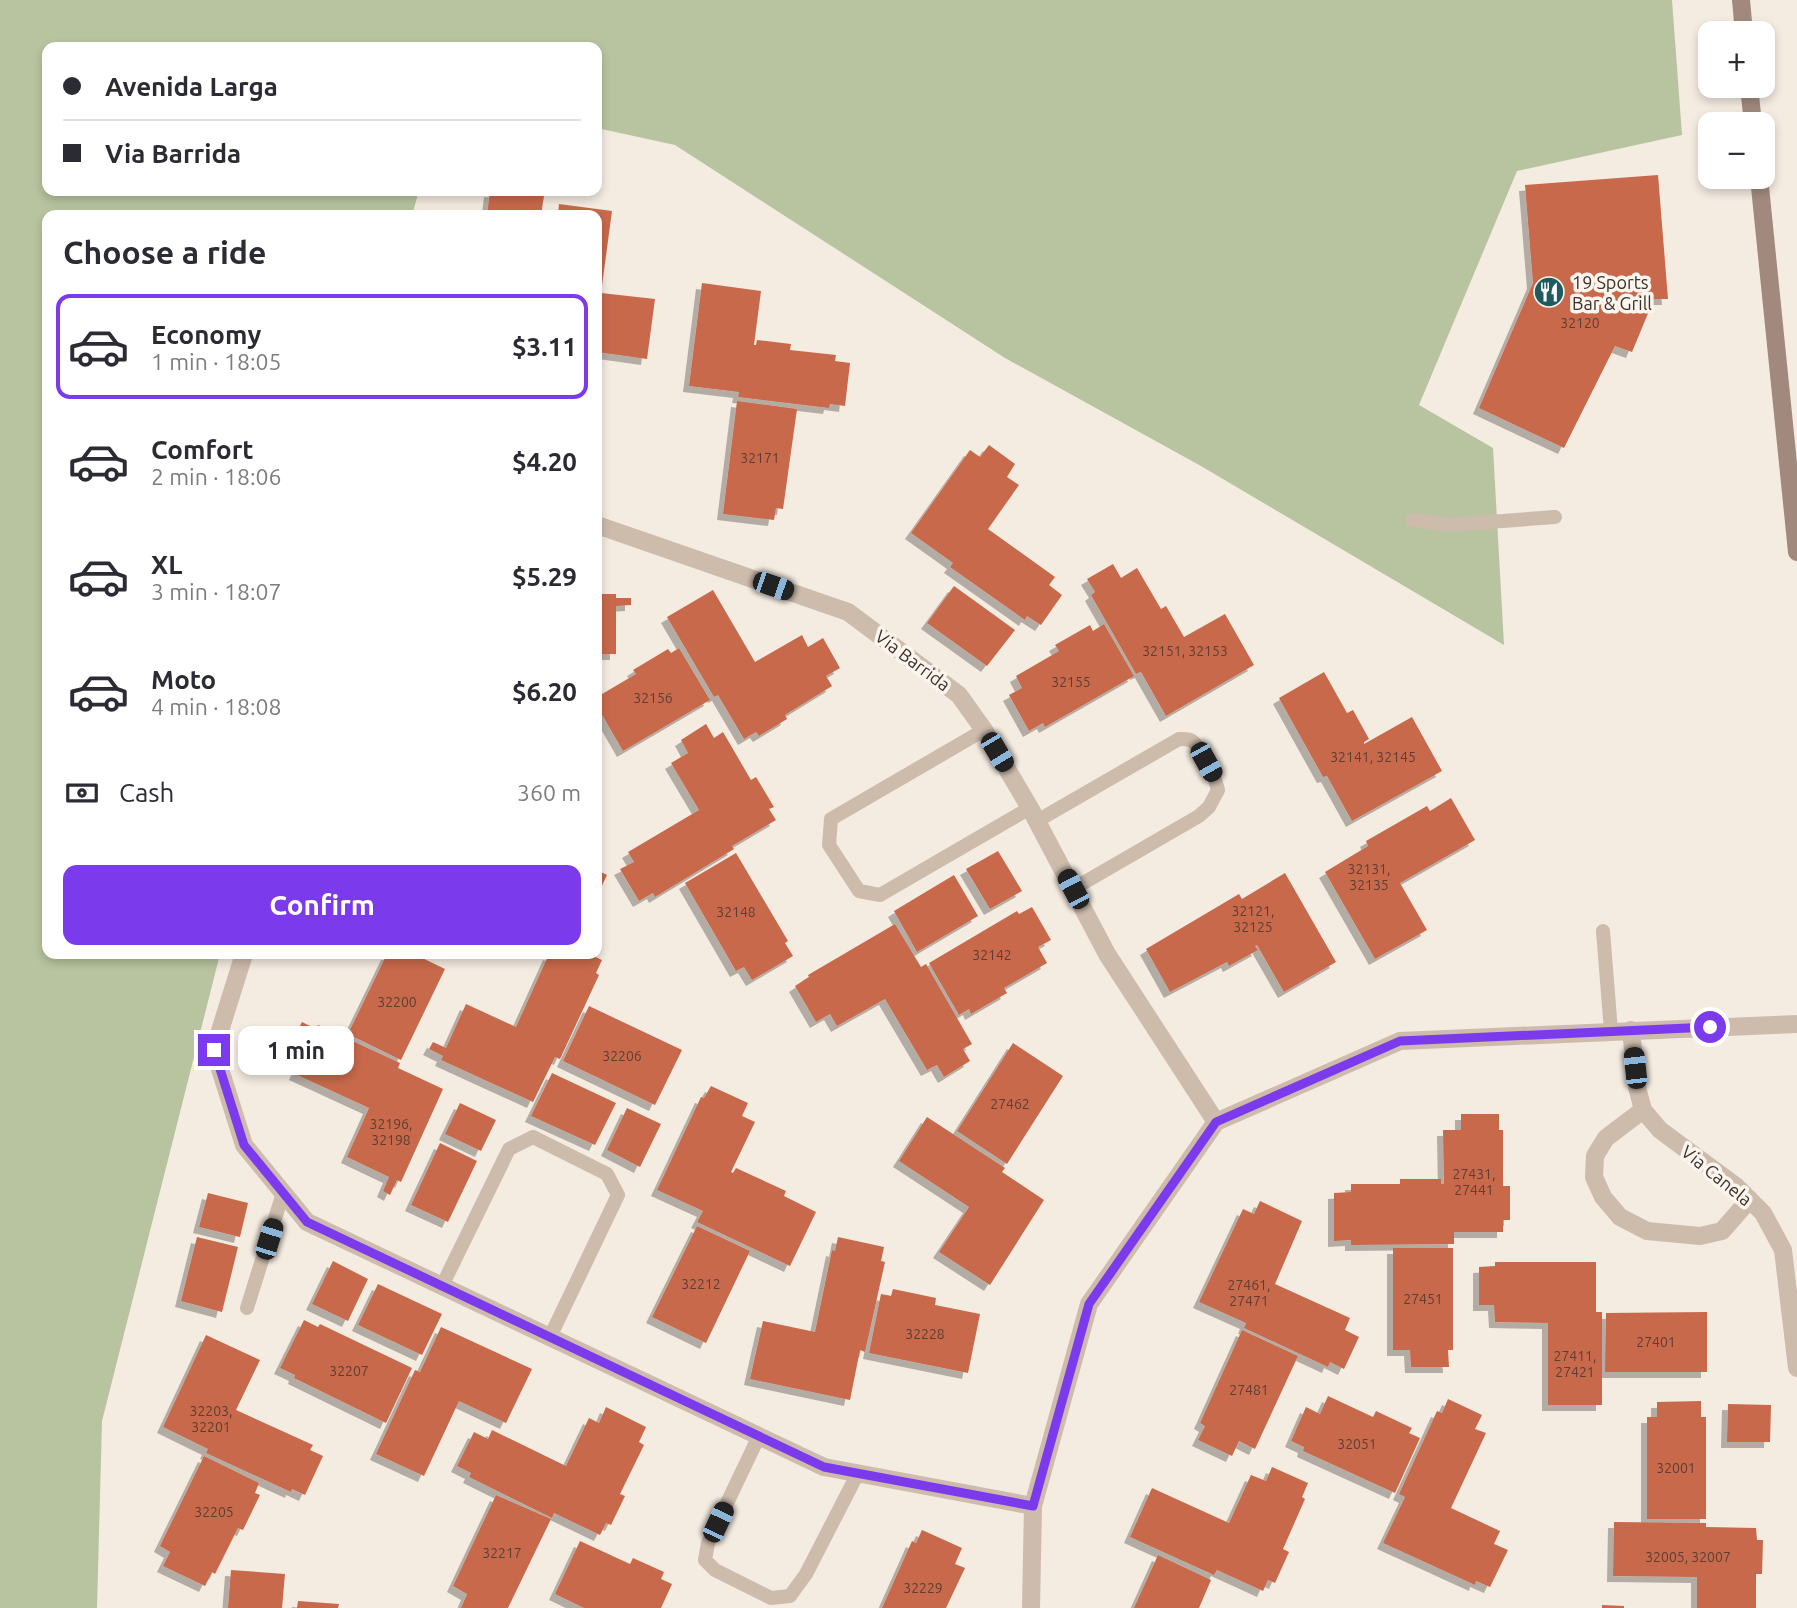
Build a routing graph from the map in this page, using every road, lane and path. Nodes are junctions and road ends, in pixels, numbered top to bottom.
1 (1741, 0) edge
2 (1743, 21) edge
3 (1760, 189) edge
4 (1555, 517) dead end
5 (1413, 520) dead end
6 (602, 527) edge
7 (1797, 552) edge
8 (984, 730) junction
9 (1034, 814) junction
10 (1073, 889) junction
11 (1602, 931) dead end
12 (242, 959) edge
13 (1797, 1024) edge
14 (1631, 1030) junction
15 (1611, 1031) junction
16 (1643, 1110) junction
17 (1216, 1122) junction
18 (283, 1194) junction
19 (1749, 1200) junction
20 (442, 1286) junction
21 (247, 1308) dead end
22 (550, 1337) junction
23 (1797, 1368) edge
24 (759, 1436) junction
25 (858, 1473) junction
26 (1033, 1506) junction
27 (1031, 1608) edge

1 - 2 main road
3 - 7 main road
4 - 5 lane
6 - 8 street, Via Barrida
8 - 9 street, Via Barrida
8 - 9 lane
9 - 10 street, Via Barrida
9 - 10 lane
10 - 17 street, Via Barrida
11 - 15 lane
12 - 18 street
13 - 14 street
14 - 15 street
14 - 16 street
15 - 17 street
16 - 19 street, Via Canela
16 - 19 street
17 - 26 street
18 - 20 street
18 - 21 lane
19 - 23 street, Via Canela
20 - 22 street
20 - 22 lane
22 - 24 street
24 - 25 street
24 - 25 lane
25 - 26 street
26 - 27 street

